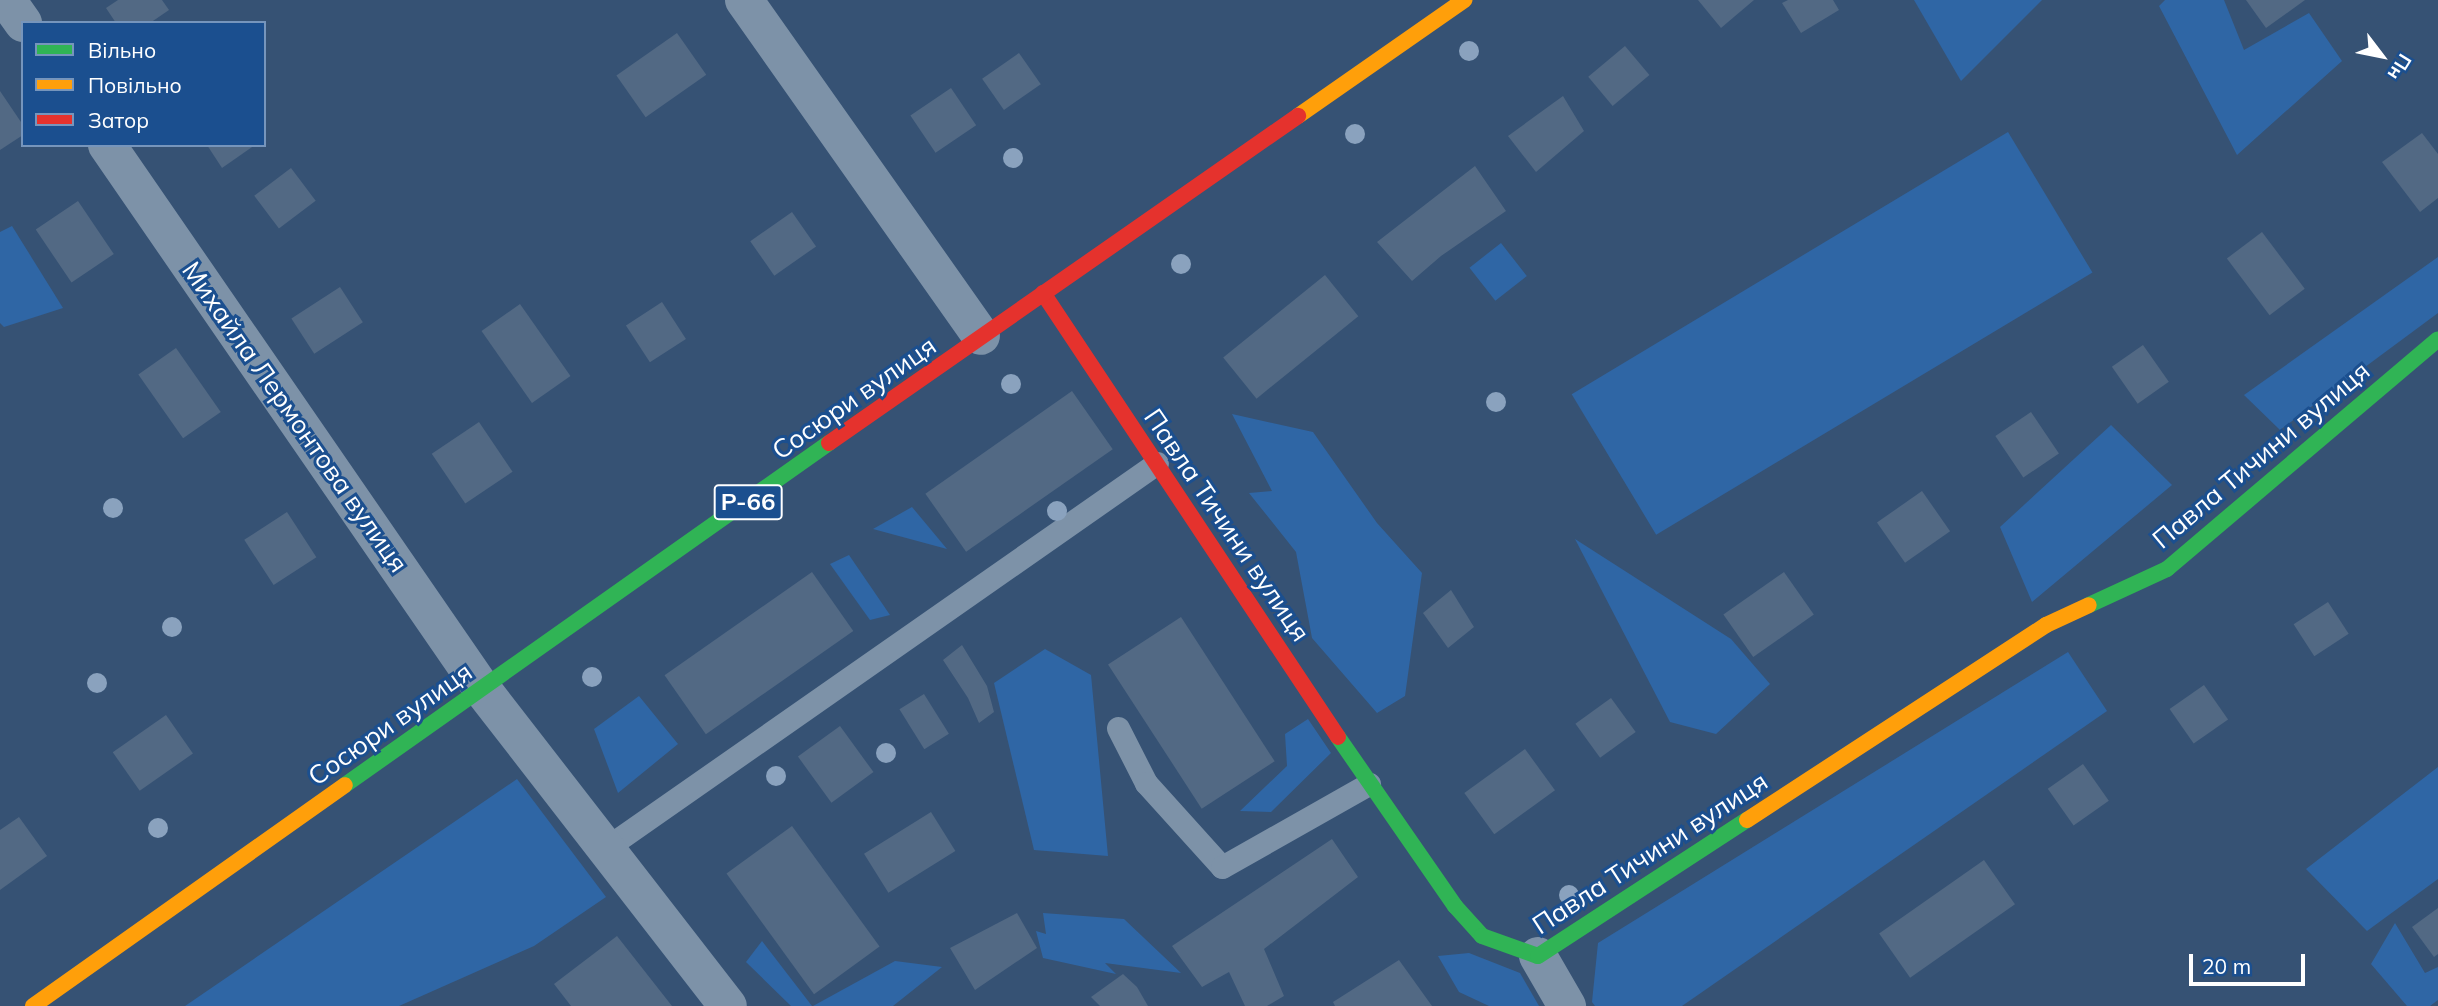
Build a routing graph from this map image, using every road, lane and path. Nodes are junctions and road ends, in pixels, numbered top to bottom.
1 (7, 0) edge
2 (744, 0) edge
3 (1464, 0) edge
4 (22, 21) edge
5 (108, 147) edge
6 (1043, 293) junction
7 (981, 336) junction
8 (2438, 339) edge
9 (1157, 463) junction
10 (482, 689) junction
11 (1118, 728) dead end
12 (1369, 784) junction
13 (606, 848) junction
14 (1538, 956) junction
15 (33, 1006) edge
16 (728, 1006) edge
17 (1567, 1006) edge

1 - 4 street
2 - 7 street
3 - 6 street, Сосюри вулиця / Р-66
5 - 10 street, Михайла Лермонтова вулиця
6 - 7 street, Сосюри вулиця / Р-66
6 - 9 street, Павла Тичини вулиця
7 - 10 street, Сосюри вулиця / Р-66
8 - 14 street, Павла Тичини вулиця
9 - 12 street, Павла Тичини вулиця
9 - 13 lane
10 - 13 street, Михайла Лермонтова вулиця
10 - 15 street, Сосюри вулиця / Р-66
11 - 12 lane
12 - 14 street, Павла Тичини вулиця
13 - 16 street, Михайла Лермонтова вулиця
14 - 17 street

